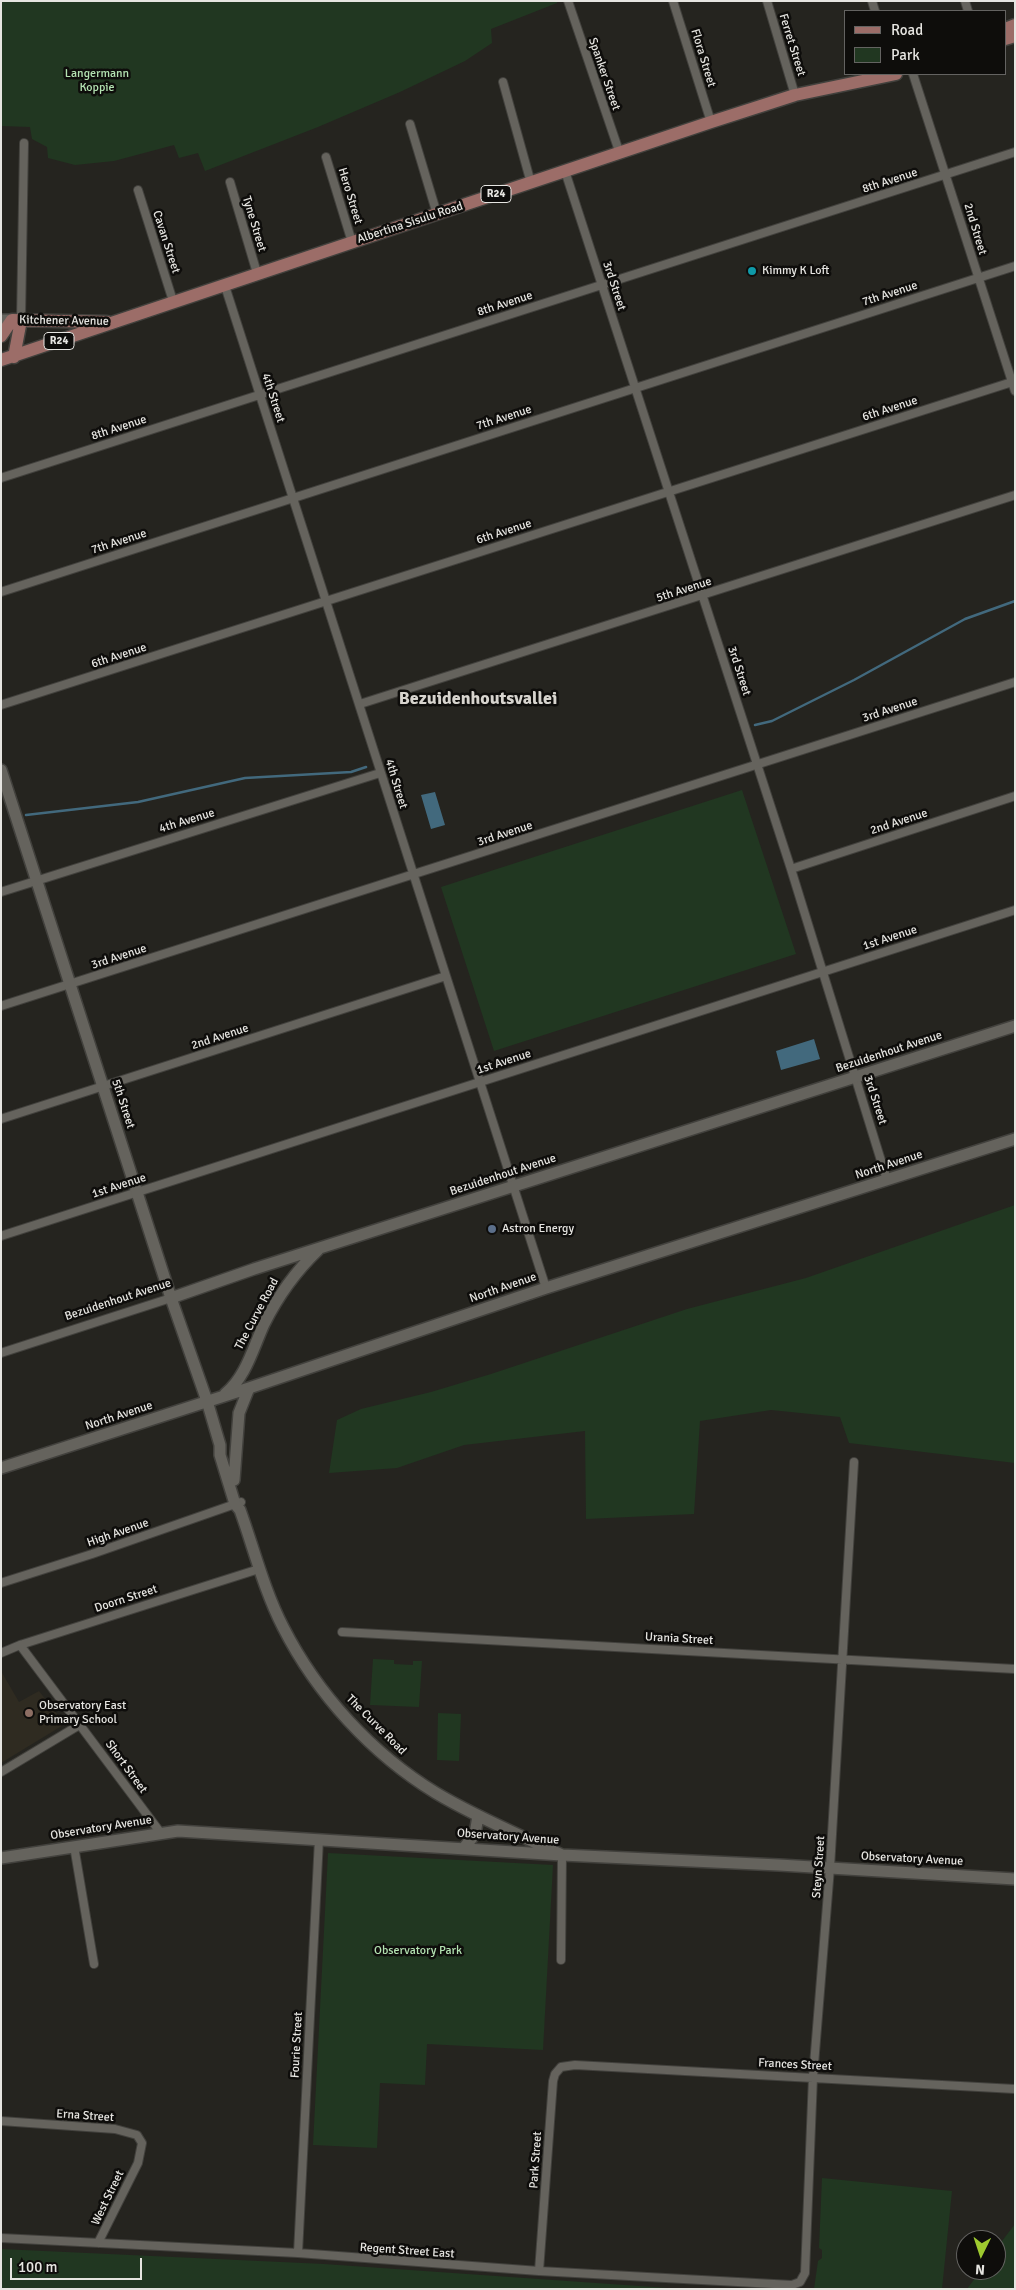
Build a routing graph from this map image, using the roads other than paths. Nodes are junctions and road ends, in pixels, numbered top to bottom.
1 (568, 1) edge
2 (673, 1) edge
3 (767, 1) edge
4 (880, 75) edge
5 (914, 75) edge
6 (503, 82) dead end
7 (795, 95) junction
8 (711, 122) junction
9 (410, 124) dead end
10 (24, 143) dead end
11 (1015, 152) edge
12 (620, 154) junction
13 (326, 157) dead end
14 (566, 171) junction
15 (946, 174) junction
16 (230, 182) dead end
17 (531, 183) junction
18 (138, 190) dead end
19 (436, 214) junction
20 (352, 242) junction
21 (1015, 266) edge
22 (257, 273) junction
23 (978, 278) junction
24 (602, 285) junction
25 (225, 286) junction
26 (173, 301) junction
27 (11, 320) edge
28 (117, 322) junction
29 (1, 336) edge
30 (7, 359) edge
31 (1013, 382) edge
32 (635, 388) junction
33 (1015, 391) edge
34 (260, 395) junction
35 (1, 478) edge
36 (670, 492) junction
37 (1015, 495) edge
38 (293, 498) junction
39 (1, 592) edge
40 (702, 596) junction
41 (326, 602) junction
42 (1015, 682) edge
43 (360, 704) junction
44 (1, 706) edge
45 (757, 765) junction
46 (1, 770) edge
47 (380, 773) junction
48 (1015, 796) edge
49 (791, 868) junction
50 (412, 876) junction
51 (36, 880) junction
52 (1, 892) edge
53 (1015, 910) edge
54 (822, 971) junction
55 (446, 976) junction
56 (70, 984) junction
57 (1, 1006) edge
58 (1015, 1026) edge
59 (856, 1078) junction
60 (479, 1082) junction
61 (103, 1086) junction
62 (1, 1119) edge
63 (1015, 1139) edge
64 (888, 1180) junction
65 (513, 1187) junction
66 (138, 1192) junction
67 (1, 1236) edge
68 (320, 1248) junction
69 (546, 1288) junction
70 (171, 1298) junction
71 (1, 1353) edge
72 (245, 1369) junction
73 (264, 1383) junction
74 (249, 1388) junction
75 (222, 1397) junction
76 (207, 1401) junction
77 (220, 1445) junction
78 (854, 1462) dead end
79 (1, 1468) edge
80 (234, 1480) junction
81 (239, 1505) junction
82 (259, 1569) junction
83 (1, 1583) edge
84 (342, 1632) dead end
85 (20, 1645) junction
86 (2, 1652) edge
87 (841, 1660) junction
88 (1015, 1669) edge
89 (81, 1724) junction
90 (1, 1772) edge
91 (478, 1816) junction
92 (160, 1832) junction
93 (319, 1839) junction
94 (74, 1846) junction
95 (464, 1848) junction
96 (562, 1855) junction
97 (1, 1858) edge
98 (830, 1868) junction
99 (1015, 1879) edge
100 (561, 1960) dead end
101 (94, 1964) dead end
102 (575, 2065) joint
103 (813, 2077) junction
104 (1015, 2089) edge
105 (1, 2121) edge
106 (138, 2162) joint
107 (1, 2238) edge
108 (98, 2244) junction
109 (298, 2253) junction
110 (539, 2271) junction
111 (805, 2273) joint

1 - 12 street, Spanker Street
2 - 8 street, Flora Street
3 - 7 street, Ferret Street
4 - 7 main road, Albertina Sisulu Road / R24
5 - 15 street, 2nd Street
6 - 17 street
7 - 8 main road, Albertina Sisulu Road / R24
8 - 12 main road, Albertina Sisulu Road / R24
9 - 19 street
10 - 27 street
11 - 15 street, 8th Avenue
12 - 14 main road, Albertina Sisulu Road / R24
13 - 20 street, Hero Street
14 - 17 main road, Albertina Sisulu Road / R24
14 - 24 street, 3rd Street
15 - 23 street, 2nd Street
15 - 24 street, 8th Avenue
16 - 22 street, Tyne Street
17 - 19 main road, Albertina Sisulu Road / R24
18 - 26 street, Cavan Street
19 - 20 main road, Albertina Sisulu Road / R24
20 - 22 main road, Albertina Sisulu Road / R24
21 - 23 street, 7th Avenue
22 - 25 main road, Albertina Sisulu Road / R24
23 - 31 street, 2nd Street
23 - 32 street, 7th Avenue
24 - 32 street, 3rd Street
24 - 34 street, 8th Avenue
25 - 26 main road, Albertina Sisulu Road / R24
25 - 34 street, 4th Street
26 - 28 main road, Albertina Sisulu Road / R24
27 - 28 main road, Kitchener Avenue / R24
27 - 29 main road, Kitchener Avenue
27 - 30 main road
28 - 30 main road, Albertina Sisulu Road / R24
31 - 33 street, 2nd Street
31 - 36 street, 6th Avenue
32 - 36 street, 3rd Street
32 - 38 street, 7th Avenue
34 - 35 street, 8th Avenue
34 - 38 street, 4th Street
36 - 40 street, 3rd Street
36 - 41 street, 6th Avenue
37 - 40 street, 5th Avenue
38 - 39 street, 7th Avenue
38 - 41 street, 4th Street
40 - 43 street, 5th Avenue
40 - 45 street, 3rd Street
41 - 43 street, 4th Street
41 - 44 street, 6th Avenue
42 - 45 street, 3rd Avenue
43 - 47 street, 4th Street
45 - 49 street, 3rd Street
45 - 50 street, 3rd Avenue
46 - 51 street, 5th Street
47 - 50 street, 4th Street
47 - 51 street, 4th Avenue
48 - 49 street, 2nd Avenue
49 - 54 street, 3rd Street
50 - 55 street, 4th Street
50 - 56 street, 3rd Avenue
51 - 52 street, 4th Avenue
51 - 56 street, 5th Street
53 - 54 street, 1st Avenue
54 - 59 street, 3rd Street
54 - 60 street, 1st Avenue
55 - 60 street, 4th Street
55 - 61 street, 2nd Avenue
56 - 57 street, 3rd Avenue
56 - 61 street, 5th Street
58 - 59 street, Bezuidenhout Avenue
59 - 64 street, 3rd Street
59 - 65 street, Bezuidenhout Avenue
60 - 65 street, 4th Street
60 - 66 street, 1st Avenue
61 - 62 street, 2nd Avenue
61 - 66 street, 5th Street
63 - 64 street, North Avenue
64 - 69 street, North Avenue
65 - 68 street, Bezuidenhout Avenue
65 - 69 street, 4th Street
66 - 67 street, 1st Avenue
66 - 70 street, 5th Street
68 - 70 street, Bezuidenhout Avenue
68 - 72 street, The Curve Road
69 - 73 street, North Avenue
70 - 71 street, Bezuidenhout Avenue
70 - 76 street, 5th Street
72 - 73 street
72 - 75 street, The Curve Road
73 - 74 street, North Avenue
74 - 75 street, North Avenue
74 - 80 street
75 - 76 street, North Avenue
76 - 77 street, 5th Street
76 - 79 street, North Avenue
77 - 80 street, 5th Street
77 - 81 street, 5th Street
78 - 87 street, Steyn Street
80 - 81 street, 5th Street
81 - 82 street, The Curve Road
81 - 83 street, High Avenue
82 - 85 street, Doorn Street
82 - 91 street, The Curve Road
84 - 87 street, Urania Street
85 - 86 street, Doorn Street
85 - 89 street, Short Street
87 - 88 street, Urania Street
87 - 98 street, Steyn Street
89 - 90 street
89 - 92 street, Short Street
91 - 95 street
91 - 96 street, The Curve Road
92 - 93 street, Observatory Avenue
92 - 94 street, Observatory Avenue
93 - 95 street, Observatory Avenue
93 - 109 street, Fourie Street
94 - 97 street, Observatory Avenue
94 - 101 street
95 - 96 street, Observatory Avenue
96 - 98 street, Observatory Avenue
96 - 100 street
98 - 99 street, Observatory Avenue
98 - 103 street, Steyn Street
102 - 103 street, Frances Street
102 - 110 street, Park Street
103 - 104 street, Frances Street
103 - 111 street, Steyn Street
105 - 106 street, Erna Street
106 - 108 street, West Street
107 - 108 street, Regent Street East
108 - 109 street, Regent Street East
109 - 110 street, Regent Street East
110 - 111 street, Regent Street East

